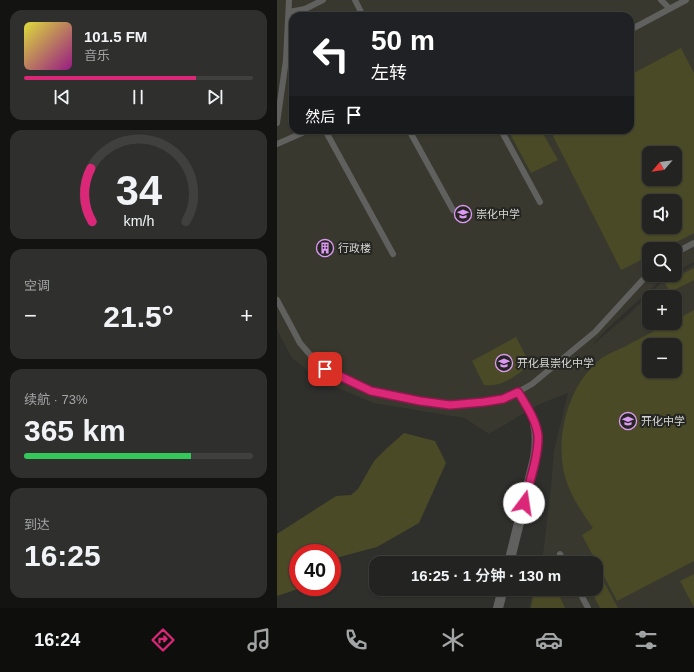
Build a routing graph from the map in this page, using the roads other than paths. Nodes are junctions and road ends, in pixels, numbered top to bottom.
1 (289, 0) edge
2 (323, 0) edge
3 (355, 0) edge
4 (661, 0) edge
5 (686, 0) edge
6 (669, 8) junction
7 (289, 12) joint
8 (303, 12) edge
9 (361, 12) edge
10 (634, 28) edge
11 (277, 123) edge
12 (300, 134) edge
13 (327, 134) edge
14 (411, 134) edge
15 (503, 134) edge
16 (277, 144) edge
17 (540, 202) dead end
18 (453, 210) dead end
19 (694, 243) edge
20 (682, 249) edge
21 (393, 254) dead end
22 (642, 281) edge
23 (277, 300) edge
24 (518, 392) junction
25 (535, 424) joint
26 (511, 556) edge
27 (501, 596) edge
28 (581, 596) edge
29 (498, 608) edge
30 (587, 608) edge

1 - 7 lane
2 - 8 lane
3 - 9 lane
4 - 6 lane
5 - 6 lane
6 - 10 lane
7 - 11 lane
12 - 16 lane
13 - 21 lane
14 - 18 lane
15 - 17 lane
19 - 20 lane
22 - 24 lane
23 - 24 lane
24 - 25 lane
25 - 26 street
27 - 29 street
28 - 30 lane

